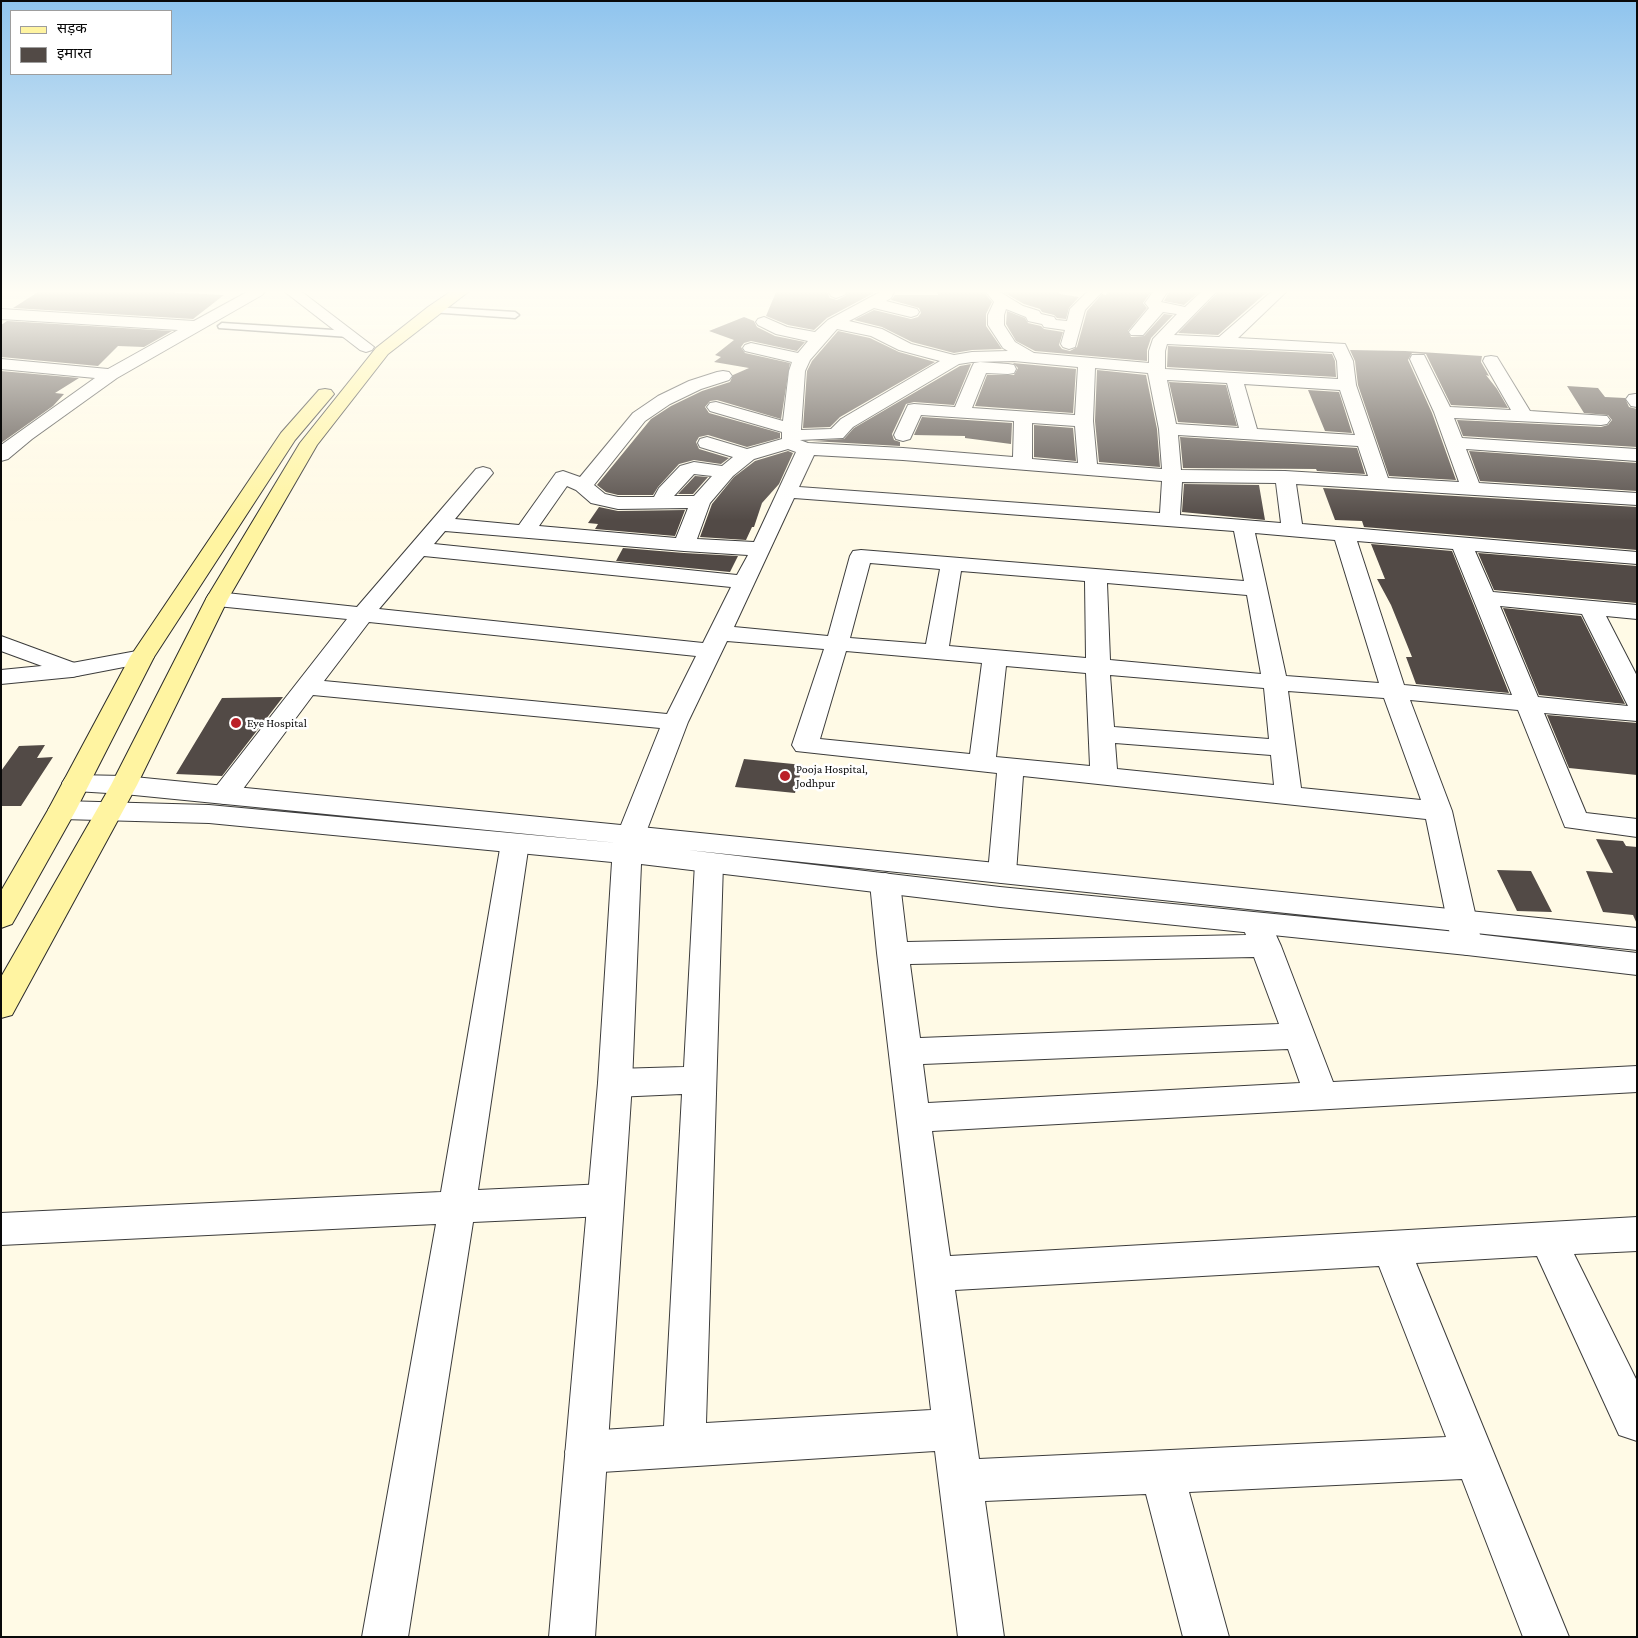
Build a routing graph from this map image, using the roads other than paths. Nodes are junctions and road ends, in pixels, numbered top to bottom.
1 (50, 368) edge
2 (122, 368) edge
3 (337, 368) edge
4 (368, 368) edge
5 (799, 368) edge
6 (940, 368) edge
7 (979, 368) edge
8 (1057, 368) edge
9 (1150, 368) edge
10 (1346, 368) edge
11 (1422, 368) edge
12 (1496, 368) edge
13 (1087, 369) joint
14 (1157, 371) junction
15 (112, 374) junction
16 (723, 376) dead end
17 (1234, 379) junction
18 (1347, 385) junction
19 (716, 407) dead end
20 (962, 412) junction
21 (1443, 412) junction
22 (1522, 415) junction
23 (1023, 416) junction
24 (1601, 420) dead end
25 (1084, 421) junction
26 (1168, 429) junction
27 (1250, 435) junction
28 (795, 439) junction
29 (1367, 441) junction
30 (909, 442) junction
31 (707, 443) dead end
32 (1456, 444) junction
33 (1017, 452) junction
34 (1, 455) edge
35 (748, 455) junction
36 (1637, 455) edge
37 (1088, 469) junction
38 (726, 472) junction
39 (482, 473) dead end
40 (1172, 476) junction
41 (1286, 477) junction
42 (1380, 482) junction
43 (583, 486) junction
44 (1471, 488) junction
45 (788, 492) junction
46 (1637, 498) edge
47 (661, 502) junction
48 (700, 502) junction
49 (618, 503) junction
50 (1170, 520) junction
51 (440, 524) junction
52 (1243, 526) junction
53 (526, 530) junction
54 (1292, 530) junction
55 (1344, 534) junction
56 (608, 538) junction
57 (1461, 544) junction
58 (684, 545) junction
59 (418, 549) junction
60 (761, 549) junction
61 (1637, 558) edge
62 (952, 563) junction
63 (1096, 576) junction
64 (745, 582) junction
65 (1257, 589) junction
66 (1485, 598) junction
67 (218, 599) junction
68 (1590, 608) junction
69 (1637, 612) edge
70 (362, 615) junction
71 (715, 642) junction
72 (1, 643) edge
73 (837, 644) junction
74 (936, 652) junction
75 (142, 657) junction
76 (995, 658) junction
77 (1098, 666) junction
78 (72, 670) junction
79 (1, 677) edge
80 (1275, 682) junction
81 (306, 687) junction
82 (1394, 690) junction
83 (1637, 701) edge
84 (1529, 704) junction
85 (1637, 714) edge
86 (675, 722) junction
87 (1102, 734) junction
88 (1283, 748) junction
89 (982, 764) junction
90 (1011, 766) junction
91 (1104, 776) junction
92 (75, 783) junction
93 (124, 786) junction
94 (224, 795) junction
95 (1289, 795) junction
96 (62, 810) junction
97 (109, 810) junction
98 (1438, 812) junction
99 (1637, 828) edge
100 (515, 844) junction
101 (629, 844) junction
102 (709, 863) junction
103 (1002, 873) junction
104 (885, 883) junction
105 (1, 917) edge
106 (1463, 932) junction
107 (1261, 934) junction
108 (1637, 940) edge
109 (892, 953) junction
110 (1637, 964) edge
111 (1, 1006) edge
112 (1300, 1036) junction
113 (906, 1052) junction
114 (1637, 1079) edge
115 (700, 1080) junction
116 (615, 1083) junction
117 (1322, 1096) junction
118 (913, 1118) junction
119 (605, 1200) junction
120 (458, 1208) junction
121 (1, 1229) edge
122 (1637, 1234) edge
123 (1548, 1239) junction
124 (1391, 1248) junction
125 (934, 1274) junction
126 (1636, 1422) edge
127 (954, 1428) junction
128 (684, 1445) junction
129 (586, 1452) junction
130 (1475, 1457) junction
131 (1162, 1472) junction
132 (960, 1481) junction
133 (385, 1637) edge
134 (572, 1637) edge
135 (981, 1637) edge
136 (1206, 1637) edge
137 (1546, 1637) edge

1 - 15 street
2 - 15 street
3 - 75 main road
4 - 67 main road
5 - 28 street
6 - 28 street
7 - 20 street
8 - 13 street
9 - 14 street
10 - 18 street
11 - 21 street
12 - 22 street
13 - 25 street
14 - 17 street
14 - 26 street
15 - 34 street
16 - 43 street
17 - 18 street
17 - 27 street
18 - 29 street
19 - 28 street
20 - 23 street
20 - 30 street
21 - 22 street
21 - 32 street
22 - 24 street
23 - 25 street
23 - 33 street
25 - 37 street
26 - 27 street
26 - 40 street
27 - 29 street
28 - 30 street
28 - 35 street
28 - 45 street
29 - 42 street
30 - 33 street
31 - 35 street
32 - 36 street
32 - 44 street
33 - 37 street
35 - 38 street
37 - 40 street
38 - 47 street
38 - 48 street
39 - 51 street
40 - 41 street
40 - 50 street
41 - 42 street
41 - 54 street
42 - 44 street
43 - 49 street
43 - 53 street
44 - 46 street
45 - 50 street
45 - 60 street
47 - 48 street
47 - 49 street
48 - 58 street
49 - 56 street
50 - 52 street
51 - 53 street
51 - 59 street
52 - 54 street
52 - 65 street
53 - 56 street
54 - 55 street
55 - 57 street
55 - 82 street
56 - 58 street
57 - 61 street
57 - 66 street
58 - 60 street
59 - 64 street
59 - 70 street
60 - 64 street
62 - 63 street
62 - 73 street
62 - 74 street
63 - 65 street
63 - 77 street
64 - 71 street
65 - 80 street
66 - 68 street
66 - 84 street
67 - 70 street
67 - 93 main road
68 - 69 street
68 - 83 street
70 - 71 street
70 - 81 street
71 - 73 street
71 - 86 street
72 - 78 street
73 - 74 street
73 - 89 street
74 - 76 street
75 - 78 street
75 - 92 main road
76 - 77 street
76 - 89 street
77 - 80 street
77 - 87 street
78 - 79 street
80 - 82 street
80 - 88 street
81 - 86 street
81 - 94 street
82 - 84 street
82 - 98 street
84 - 85 street
84 - 99 street
86 - 101 street
87 - 88 street
87 - 91 street
88 - 95 street
89 - 90 street
90 - 91 street
90 - 103 street
91 - 95 street
92 - 93 street
92 - 96 main road
93 - 94 street
93 - 97 main road
94 - 101 street
95 - 98 street
96 - 97 street
96 - 105 main road
97 - 100 street
97 - 111 main road
98 - 106 street
100 - 101 street
100 - 120 street
101 - 102 street
101 - 103 street
101 - 116 street
102 - 104 street
102 - 115 street
103 - 106 street
104 - 107 street
104 - 109 street
106 - 107 street
106 - 108 street
106 - 110 street
107 - 109 street
107 - 112 street
109 - 113 street
112 - 113 street
112 - 117 street
113 - 118 street
114 - 117 street
115 - 116 street
115 - 128 street
116 - 119 street
117 - 118 street
118 - 125 street
119 - 120 street
119 - 129 street
120 - 121 street
120 - 133 street
122 - 123 street
123 - 124 street
123 - 126 street
124 - 125 street
124 - 130 street
125 - 127 street
127 - 128 street
127 - 132 street
128 - 129 street
129 - 134 street
130 - 131 street
130 - 137 street
131 - 132 street
131 - 136 street
132 - 135 street

